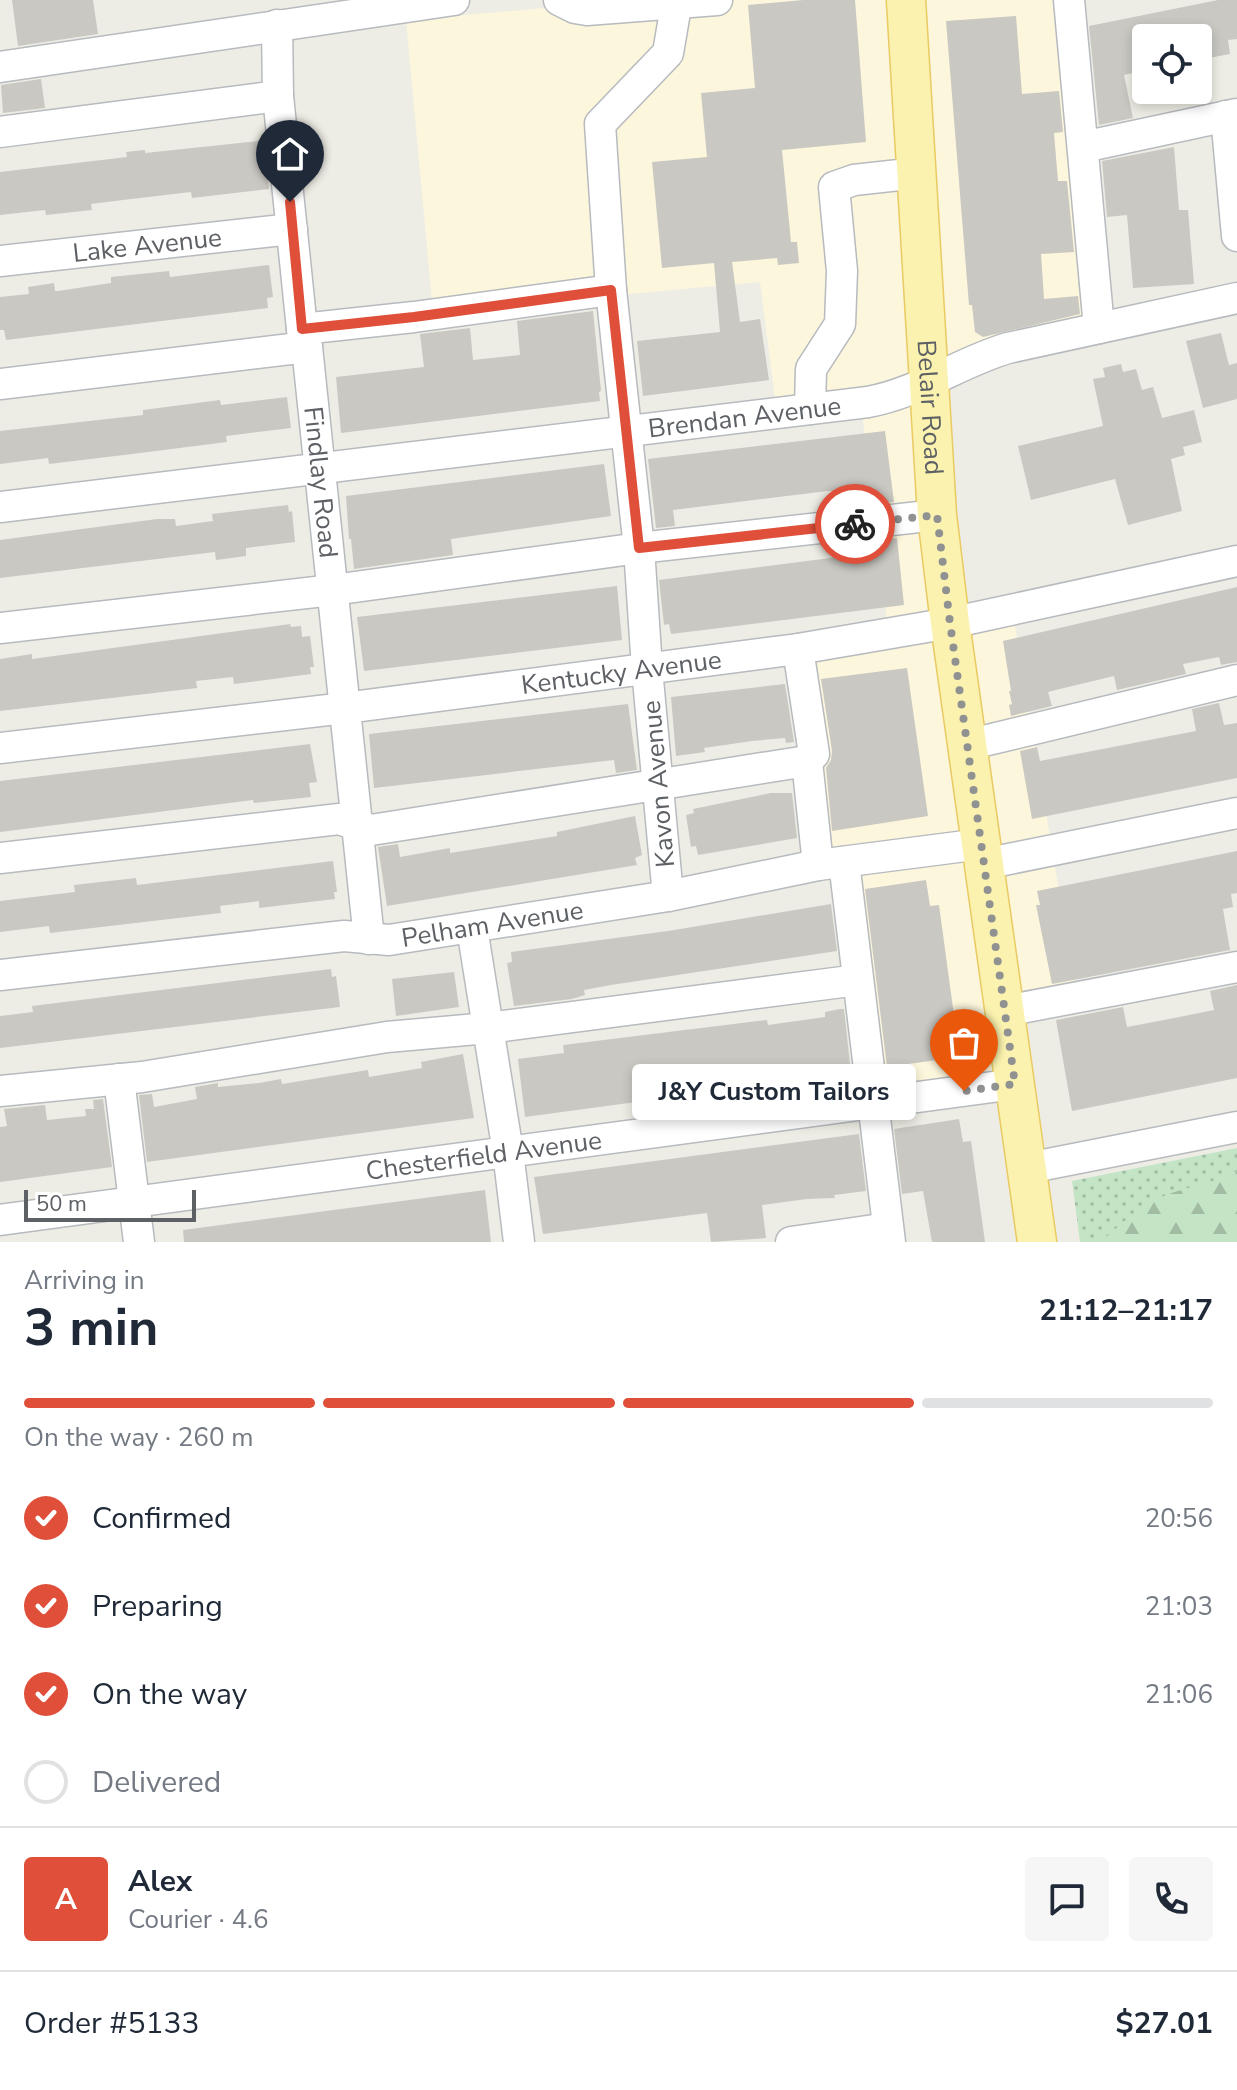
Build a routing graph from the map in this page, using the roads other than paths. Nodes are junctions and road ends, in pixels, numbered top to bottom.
1 (454, 0) edge
2 (559, 0) edge
3 (717, 0) edge
4 (906, 0) edge
5 (1069, 0) edge
6 (677, 2) edge
7 (277, 25) junction
8 (0, 67) edge
9 (278, 96) junction
10 (1231, 115) edge
11 (0, 132) edge
12 (1083, 147) junction
13 (917, 173) junction
14 (292, 229) junction
15 (1237, 236) edge
16 (0, 261) edge
17 (611, 290) junction
18 (1237, 298) edge
19 (1099, 328) junction
20 (305, 338) junction
21 (929, 380) junction
22 (0, 384) edge
23 (810, 409) junction
24 (626, 432) junction
25 (320, 468) junction
26 (0, 507) edge
27 (937, 515) junction
28 (639, 548) junction
29 (1237, 561) edge
30 (333, 590) junction
31 (950, 623) junction
32 (0, 628) edge
33 (798, 649) junction
34 (647, 669) junction
35 (1237, 680) edge
36 (345, 708) junction
37 (967, 745) junction
38 (0, 748) edge
39 (807, 761) junction
40 (660, 785) junction
41 (1237, 813) edge
42 (356, 825) junction
43 (983, 854) junction
44 (0, 858) edge
45 (831, 863) junction
46 (668, 896) junction
47 (472, 928) junction
48 (369, 939) junction
49 (1237, 967) edge
50 (0, 975) edge
51 (858, 980) junction
52 (1005, 1011) junction
53 (488, 1028) junction
54 (119, 1079) junction
55 (1015, 1084) junction
56 (0, 1091) edge
57 (873, 1103) junction
58 (1237, 1127) edge
59 (508, 1152) junction
60 (1028, 1168) junction
61 (134, 1202) junction
62 (0, 1220) edge
63 (889, 1235) edge
64 (139, 1242) edge
65 (519, 1242) edge
66 (791, 1242) edge
67 (1037, 1242) edge

1 - 7 street
2 - 6 street
3 - 6 street
4 - 13 main road, Belair Road
5 - 12 street
6 - 17 street, Kavon Avenue
7 - 8 street
7 - 9 street, Findlay Road
9 - 11 street
9 - 14 street, Findlay Road
10 - 12 street
10 - 15 street
12 - 19 street
13 - 21 main road, Belair Road
13 - 23 street
14 - 16 street, Lake Avenue
14 - 20 street, Findlay Road
17 - 20 street
17 - 24 street, Kavon Avenue
18 - 19 street, Brendan Avenue
19 - 21 street, Brendan Avenue
20 - 22 street
20 - 25 street, Findlay Road
21 - 23 street, Brendan Avenue
21 - 27 main road, Belair Road
23 - 24 street, Brendan Avenue
24 - 25 street, Brendan Avenue
24 - 28 street, Kavon Avenue
25 - 26 street, Brendan Avenue
25 - 30 street, Findlay Road
27 - 28 street
27 - 31 main road, Belair Road
28 - 30 street
28 - 34 street, Kavon Avenue
29 - 31 street, Kentucky Avenue
30 - 32 street
30 - 36 street, Findlay Road
31 - 33 street, Kentucky Avenue
31 - 37 main road, Belair Road
33 - 34 street, Kentucky Avenue
33 - 39 street
34 - 36 street, Kentucky Avenue
34 - 40 street, Kavon Avenue
35 - 37 street
36 - 38 street, Kentucky Avenue
36 - 42 street, Findlay Road
37 - 43 main road, Belair Road
39 - 40 street
39 - 45 street
40 - 42 street
40 - 46 street, Kavon Avenue
41 - 43 street, Pelham Avenue
42 - 44 street
42 - 48 street, Findlay Road
43 - 45 street, Pelham Avenue
43 - 52 main road, Belair Road
45 - 46 street, Pelham Avenue
45 - 51 street
46 - 47 street, Pelham Avenue
47 - 48 street, Pelham Avenue
47 - 53 street
48 - 50 street, Pelham Avenue
49 - 52 street
51 - 53 street
51 - 57 street
52 - 55 main road, Belair Road
53 - 54 street
53 - 59 street
54 - 56 street
54 - 61 street
55 - 57 street, Chesterfield Avenue
55 - 60 main road, Belair Road
57 - 59 street, Chesterfield Avenue
57 - 63 street
58 - 60 street
59 - 61 street, Chesterfield Avenue
59 - 65 street
60 - 67 main road, Belair Road
61 - 62 street, Chesterfield Avenue
61 - 64 street
63 - 66 street

